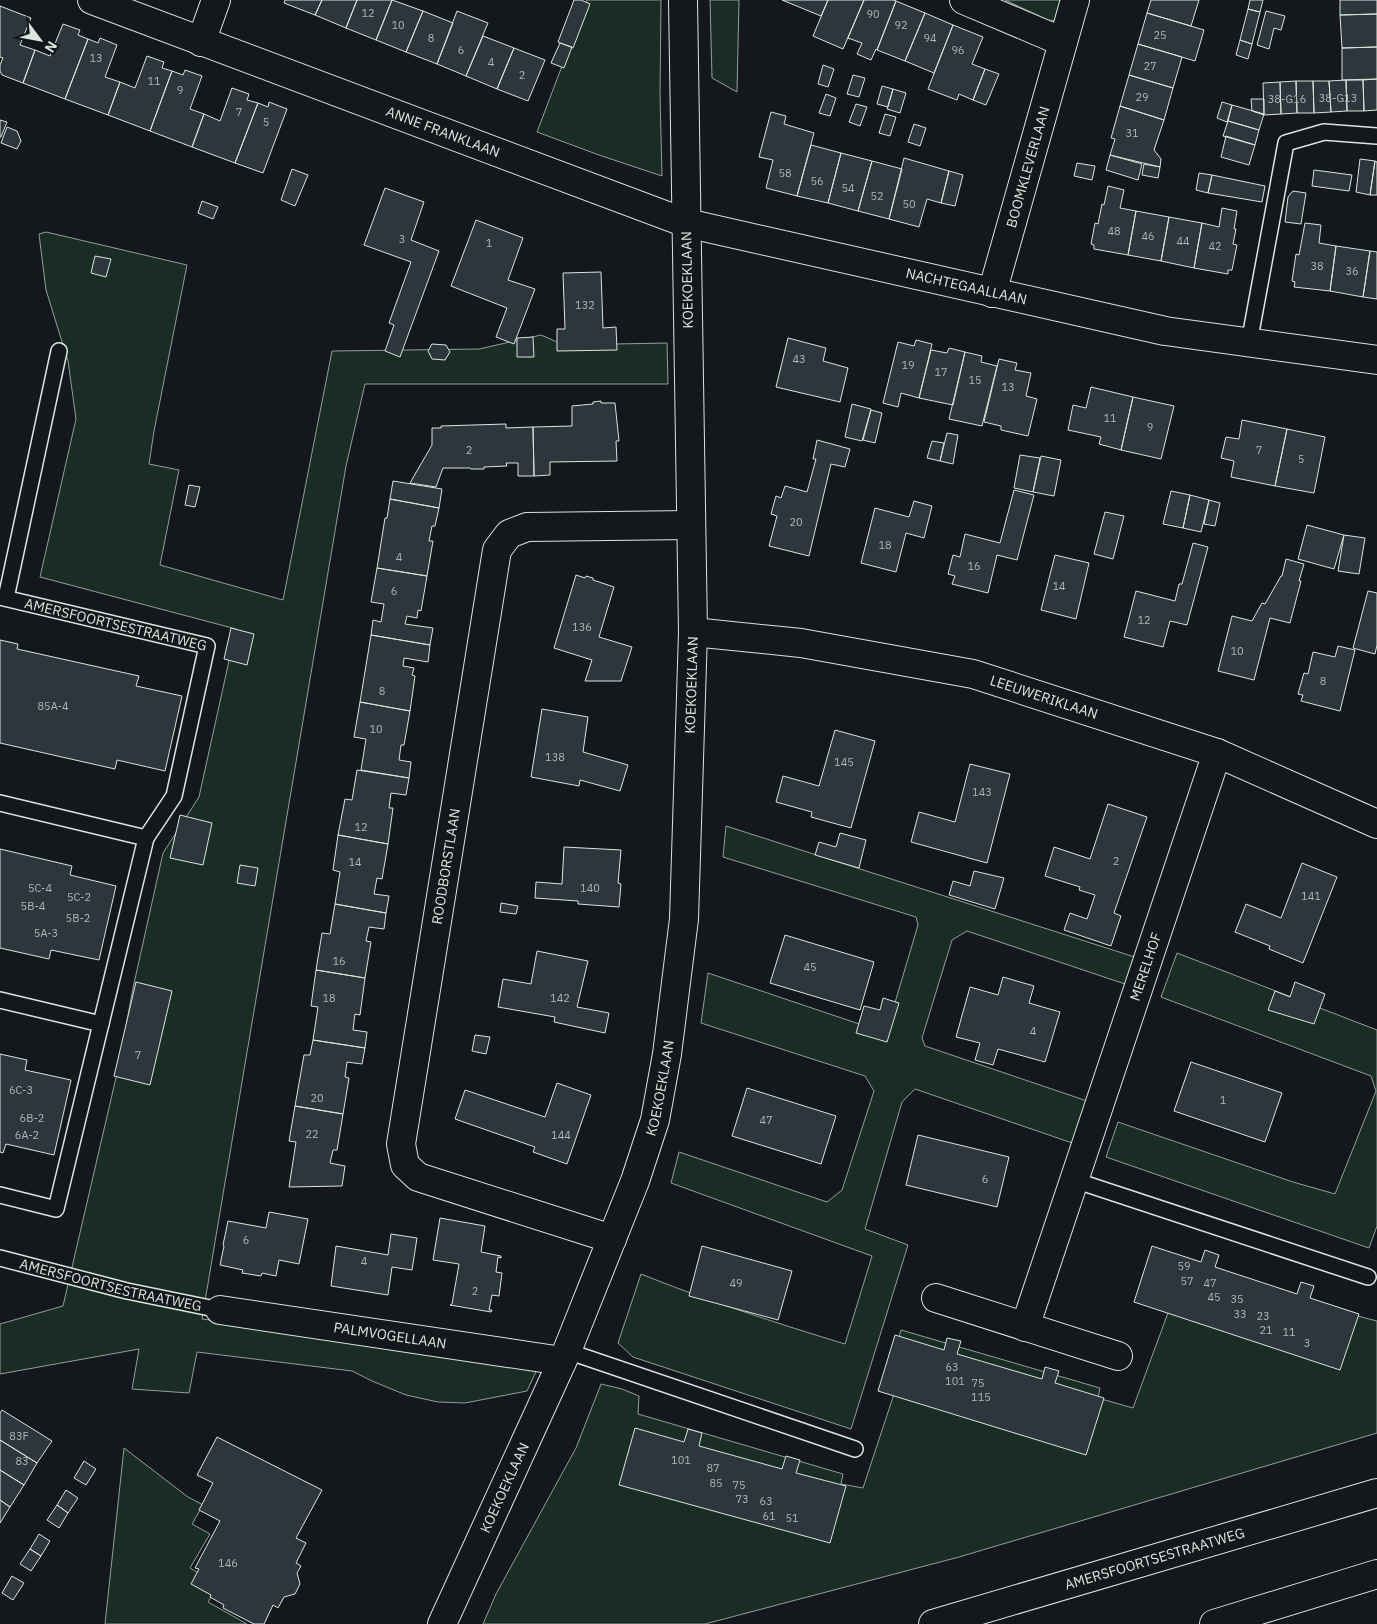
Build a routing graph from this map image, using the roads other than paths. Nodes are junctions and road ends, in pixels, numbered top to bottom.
1 (92, 0) edge
2 (216, 0) edge
3 (683, 0) edge
4 (964, 0) edge
5 (1075, 0) edge
6 (201, 42) junction
7 (1063, 42) junction
8 (1377, 136) edge
9 (686, 223) junction
10 (992, 293) junction
11 (1249, 343) junction
12 (60, 351) dead end
13 (1377, 360) edge
14 (690, 526) junction
15 (3, 597) edge
16 (693, 632) junction
17 (1217, 753) junction
18 (0, 803) edge
19 (1377, 824) edge
20 (146, 838) junction
21 (0, 1000) edge
22 (101, 1024) junction
23 (1074, 1180) junction
24 (0, 1195) edge
25 (612, 1239) junction
26 (0, 1258) edge
27 (1368, 1277) dead end
28 (936, 1298) dead end
29 (220, 1310) joint
30 (1025, 1327) junction
31 (564, 1356) junction
32 (1118, 1356) dead end
33 (855, 1449) dead end
34 (1377, 1493) edge
35 (1377, 1574) edge
36 (442, 1624) edge
37 (933, 1624) edge
38 (1214, 1624) edge

1 - 6 main road, ANNE FRANKLAAN
2 - 6 main road
3 - 9 main road, KOEKOEKLAAN
4 - 7 main road
5 - 7 main road, BOOMKLEVERLAAN
6 - 9 main road, ANNE FRANKLAAN
7 - 10 main road, BOOMKLEVERLAAN
8 - 11 lane
9 - 10 main road, NACHTEGAALLAAN
9 - 14 main road, KOEKOEKLAAN
10 - 11 main road, NACHTEGAALLAAN
11 - 13 main road, NACHTEGAALLAAN
12 - 15 lane
14 - 16 main road, KOEKOEKLAAN
14 - 25 main road, ROODBORSTLAAN
15 - 20 lane, AMERSFOORTSESTRAATWEG
16 - 17 main road, LEEUWERIKLAAN
16 - 25 main road, KOEKOEKLAAN
17 - 19 main road, LEEUWERIKLAAN
17 - 23 main road, MERELHOF
18 - 20 lane
20 - 22 lane, AMERSFOORTSESTRAATWEG
21 - 22 lane
22 - 24 lane, AMERSFOORTSESTRAATWEG
23 - 27 lane
23 - 30 main road, MERELHOF
25 - 31 main road, KOEKOEKLAAN
26 - 29 lane, AMERSFOORTSESTRAATWEG
28 - 30 main road
29 - 31 main road, PALMVOGELLAAN
30 - 32 main road
31 - 33 lane
31 - 36 main road, KOEKOEKLAAN
34 - 37 main road, AMERSFOORTSESTRAATWEG
35 - 38 main road

